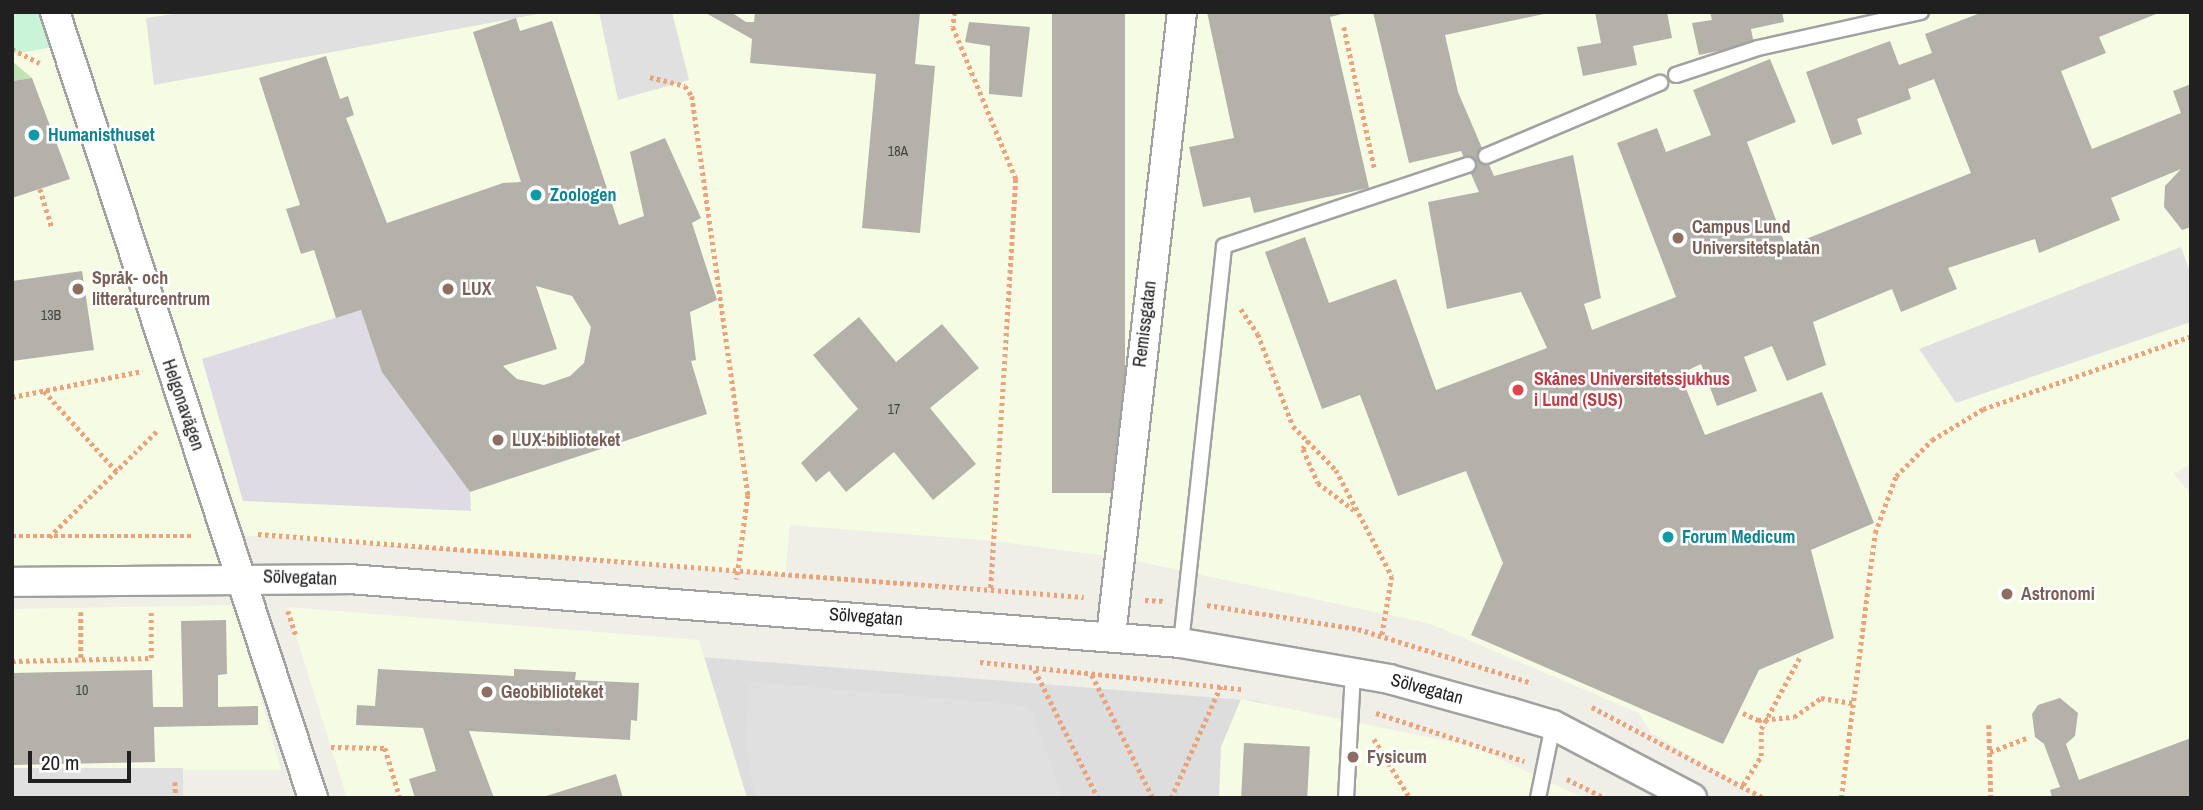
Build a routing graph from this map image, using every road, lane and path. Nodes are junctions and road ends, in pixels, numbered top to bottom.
1 (55, 12) edge
2 (955, 12) edge
3 (1182, 12) edge
4 (1921, 12) edge
5 (1344, 27) dead end
6 (1676, 75) dead end
7 (650, 77) dead end
8 (1660, 83) dead end
9 (1486, 156) dead end
10 (1468, 165) dead end
11 (40, 189) dead end
12 (1381, 195) junction
13 (52, 228) dead end
14 (1221, 279) junction
15 (2191, 336) edge
16 (167, 362) junction
17 (44, 391) junction
18 (12, 397) edge
19 (181, 400) junction
20 (1310, 440) junction
21 (118, 472) junction
22 (1355, 510) junction
23 (225, 534) junction
24 (12, 536) edge
25 (49, 537) junction
26 (737, 570) junction
27 (244, 576) junction
28 (12, 582) edge
29 (991, 591) junction
30 (1114, 599) junction
31 (151, 607) dead end
32 (287, 607) dead end
33 (300, 608) dead end
34 (735, 608) junction
35 (1263, 612) dead end
36 (81, 619) dead end
37 (1261, 625) dead end
38 (1111, 636) junction
39 (1382, 637) dead end
40 (1181, 643) junction
41 (1233, 651) junction
42 (1801, 655) dead end
43 (81, 660) junction
44 (964, 660) dead end
45 (12, 661) edge
46 (1035, 670) junction
47 (1353, 672) junction
48 (1092, 675) junction
49 (1222, 686) junction
50 (1251, 690) dead end
51 (1854, 703) junction
52 (1350, 706) junction
53 (1743, 713) dead end
54 (1770, 716) junction
55 (1553, 725) junction
56 (1989, 725) dead end
57 (2029, 737) dead end
58 (331, 747) dead end
59 (1990, 752) junction
60 (1546, 769) junction
61 (175, 782) dead end
62 (1743, 785) dead end
63 (176, 798) edge
64 (313, 798) edge
65 (400, 798) edge
66 (1098, 798) edge
67 (1153, 798) edge
68 (1171, 798) edge
69 (1346, 798) edge
70 (1410, 798) edge
71 (1538, 798) edge
72 (1605, 798) edge
73 (1692, 798) edge
74 (1841, 798) edge
75 (1991, 798) edge

1 - 16 street, Helgonavägen
2 - 29 path
3 - 30 street, Remissgatan
4 - 6 lane
5 - 12 path
7 - 26 path
8 - 9 lane
10 - 12 lane
11 - 13 path
12 - 14 lane
14 - 20 path
14 - 40 lane
15 - 51 path
16 - 17 path
16 - 19 street, Helgonavägen
17 - 18 path
17 - 21 path
19 - 21 path
19 - 23 street, Helgonavägen
20 - 22 path
20 - 22 path
21 - 25 path
22 - 39 path
23 - 25 path
23 - 26 path
23 - 27 street, Helgonavägen
24 - 25 path
26 - 29 path
26 - 34 path
27 - 28 street, Sölvegatan
27 - 34 street, Sölvegatan
27 - 64 street, Helgonavägen
29 - 30 path
30 - 38 street, Remissgatan
31 - 43 path
32 - 33 path
34 - 38 street, Sölvegatan
35 - 37 path
36 - 43 path
38 - 40 street, Sölvegatan
40 - 41 street, Sölvegatan
41 - 47 street, Sölvegatan
41 - 49 path
42 - 54 path
43 - 45 path
44 - 46 path
46 - 48 path
46 - 66 path
47 - 52 lane
47 - 55 street, Sölvegatan
48 - 49 path
48 - 67 path
49 - 50 path
49 - 68 path
51 - 54 path
51 - 74 path
52 - 60 path
52 - 69 lane
52 - 70 path
53 - 54 path
54 - 62 path
55 - 60 lane
55 - 73 street, Sölvegatan
56 - 59 path
57 - 59 path
58 - 65 path
59 - 75 path
60 - 71 lane
60 - 72 path
61 - 63 path

